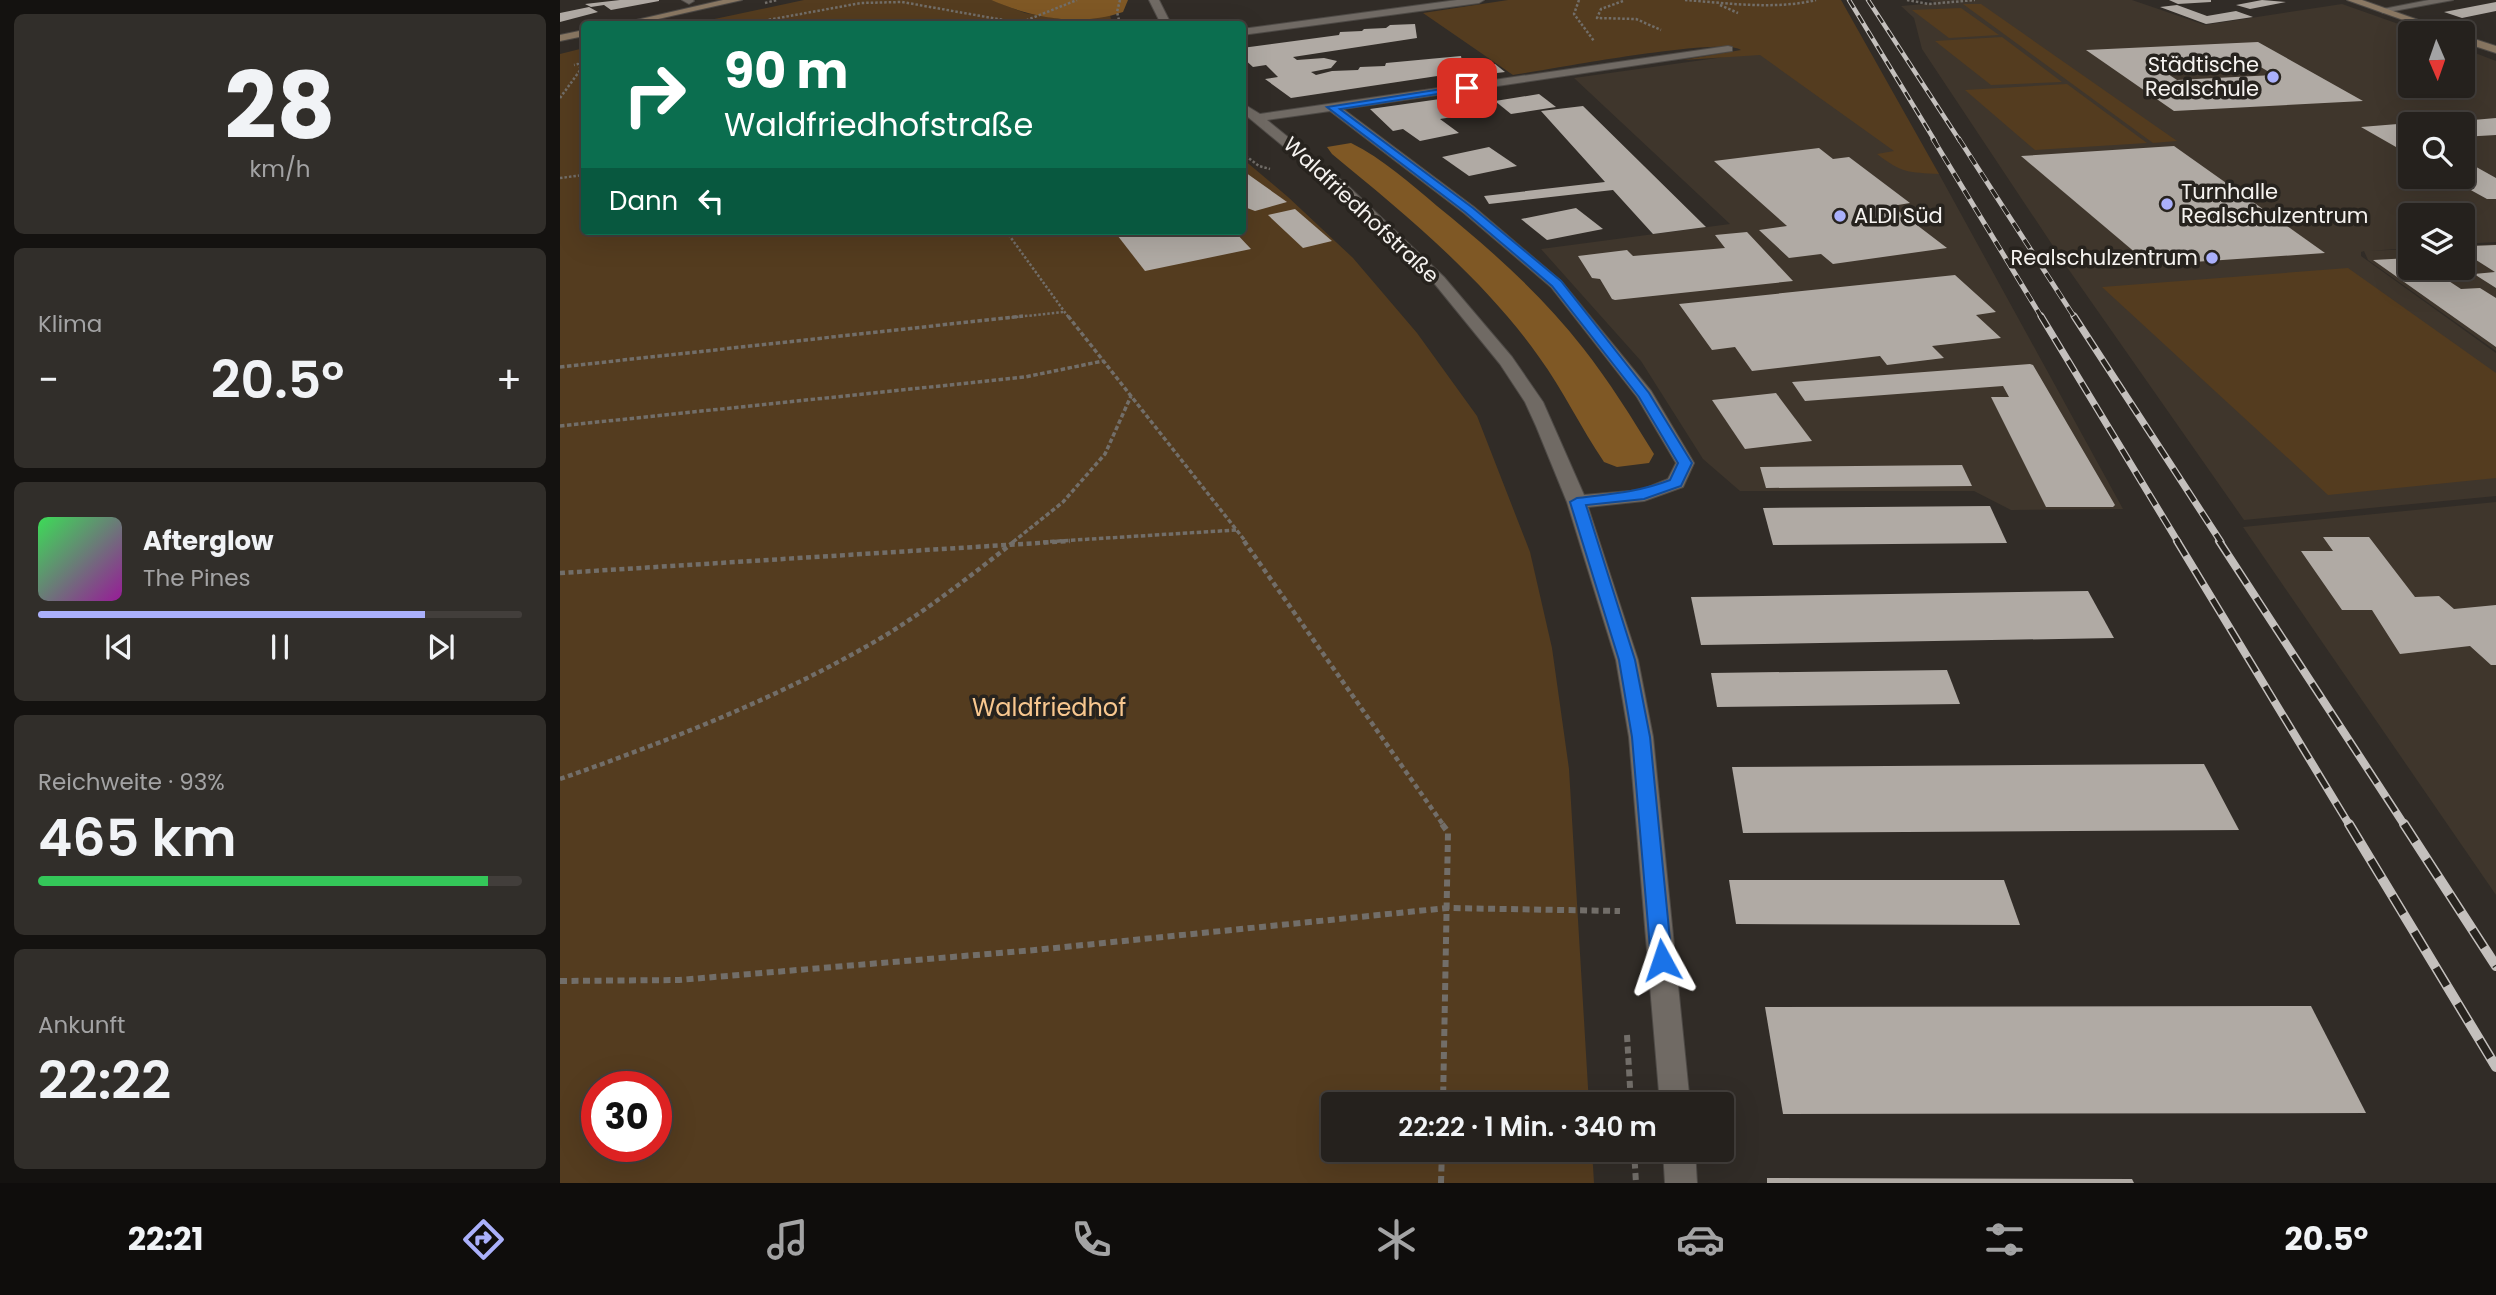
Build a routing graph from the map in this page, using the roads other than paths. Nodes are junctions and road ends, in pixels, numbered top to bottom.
1 (737, 0) edge
2 (1154, 0) edge
3 (1479, 0) edge
4 (2352, 0) edge
5 (2448, 0) edge
6 (2383, 10) junction
7 (638, 21) edge
8 (1164, 21) edge
9 (2415, 21) edge
10 (1246, 31) edge
11 (581, 34) edge
12 (560, 38) edge
13 (2475, 43) edge
14 (1728, 49) dead end
15 (2496, 50) edge
16 (1332, 107) junction
17 (1251, 112) edge
18 (1577, 502) junction
19 (1674, 1092) edge
20 (1680, 1162) edge
21 (1681, 1183) edge

1 - 7 street
2 - 8 street
3 - 10 street
4 - 6 street
5 - 6 street
6 - 9 street
11 - 12 street
13 - 15 street
14 - 16 street
16 - 17 street
16 - 18 street
17 - 18 street, Waldfriedhofstraße
18 - 19 street, Waldfriedhofstraße
20 - 21 street

